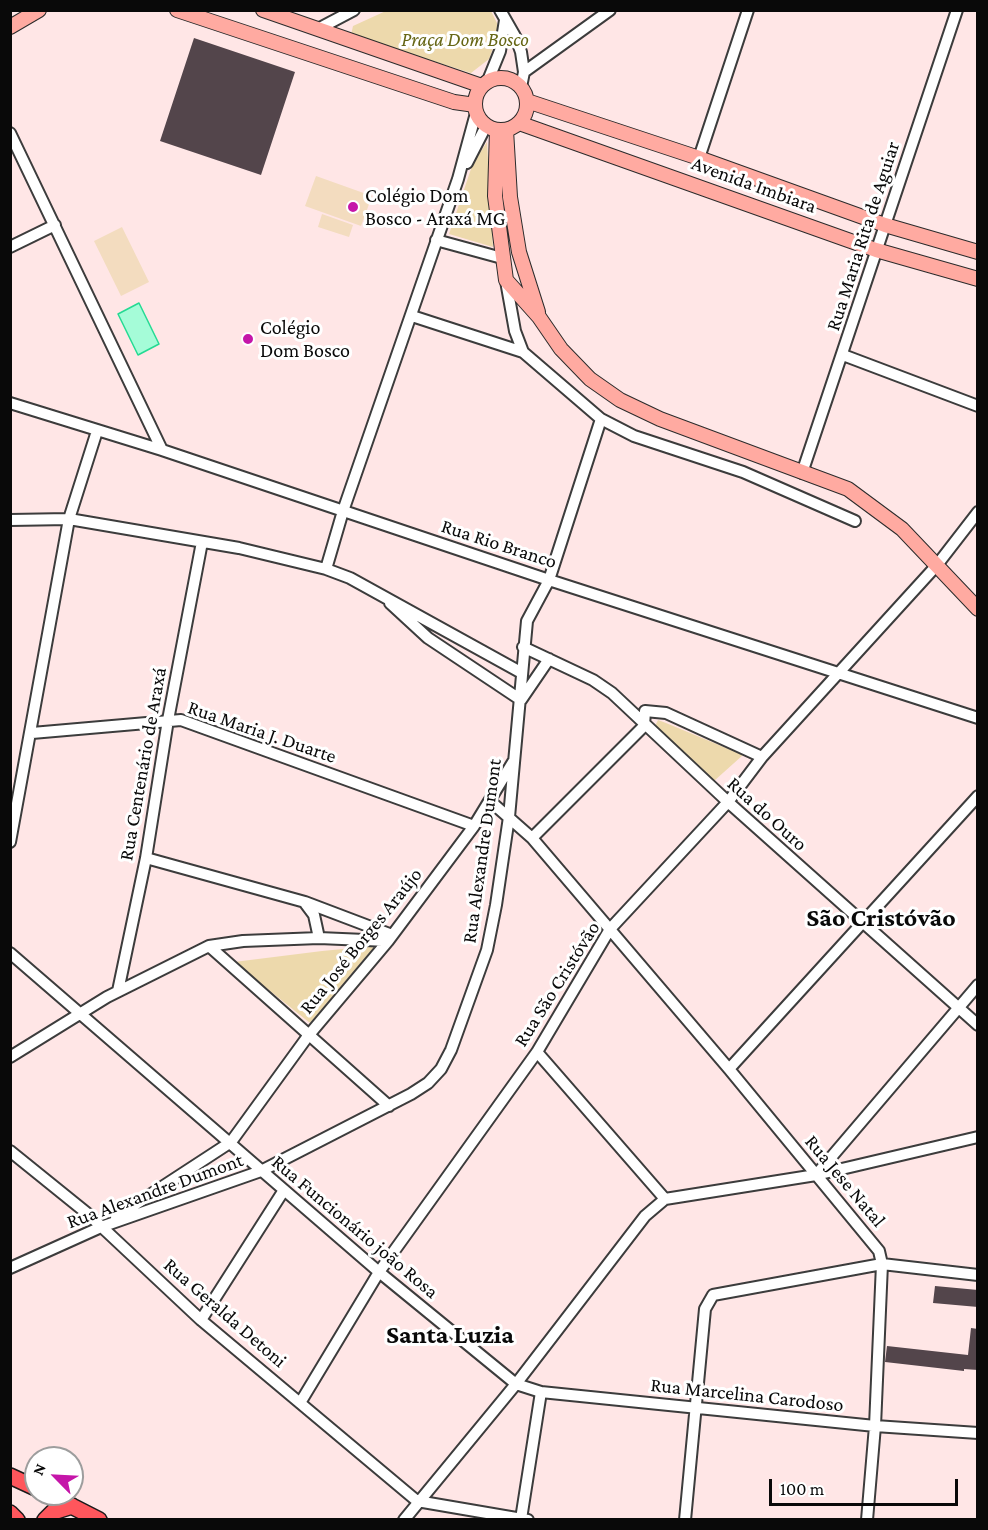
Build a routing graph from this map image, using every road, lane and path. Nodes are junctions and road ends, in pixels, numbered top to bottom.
1 (39, 10) edge
2 (263, 10) edge
3 (354, 10) edge
4 (610, 10) edge
5 (748, 10) edge
6 (957, 10) edge
7 (180, 11) edge
8 (503, 15) edge
9 (10, 27) edge
10 (318, 29) junction
11 (524, 72) junction
12 (485, 84) junction
13 (521, 87) junction
14 (527, 101) junction
15 (476, 109) junction
16 (519, 123) junction
17 (496, 129) junction
18 (10, 133) edge
19 (699, 158) junction
20 (458, 179) junction
21 (502, 197) junction
22 (55, 225) junction
23 (885, 225) junction
24 (436, 240) junction
25 (10, 247) edge
26 (876, 250) junction
27 (978, 252) edge
28 (502, 258) junction
29 (978, 279) edge
30 (506, 280) junction
31 (412, 316) junction
32 (539, 317) junction
33 (523, 352) junction
34 (843, 355) junction
35 (10, 403) edge
36 (978, 406) edge
37 (601, 419) junction
38 (98, 431) junction
39 (162, 450) junction
40 (802, 473) junction
41 (343, 511) junction
42 (978, 512) edge
43 (69, 519) junction
44 (10, 520) edge
45 (855, 521) dead end
46 (202, 542) junction
47 (938, 565) junction
48 (326, 569) junction
49 (549, 580) junction
50 (385, 599) junction
51 (978, 609) edge
52 (523, 646) junction
53 (549, 658) junction
54 (522, 673) junction
55 (841, 673) junction
56 (521, 700) junction
57 (978, 718) edge
58 (168, 720) junction
59 (644, 726) junction
60 (32, 734) junction
61 (762, 757) junction
62 (515, 759) junction
63 (978, 796) edge
64 (490, 801) junction
65 (728, 802) junction
66 (509, 817) junction
67 (474, 826) junction
68 (532, 838) junction
69 (10, 842) edge
70 (146, 858) junction
71 (304, 902) junction
72 (862, 924) junction
73 (610, 929) junction
74 (320, 938) junction
75 (390, 938) junction
76 (209, 946) junction
77 (10, 953) edge
78 (978, 985) edge
79 (118, 991) junction
80 (958, 1007) junction
81 (80, 1013) junction
82 (978, 1025) edge
83 (308, 1036) junction
84 (537, 1052) junction
85 (10, 1057) edge
86 (729, 1069) junction
87 (389, 1106) junction
88 (978, 1137) edge
89 (231, 1142) junction
90 (10, 1151) edge
91 (261, 1172) junction
92 (816, 1175) junction
93 (284, 1190) junction
94 (665, 1199) junction
95 (101, 1227) junction
96 (882, 1264) junction
97 (10, 1268) edge
98 (379, 1272) junction
99 (978, 1275) edge
100 (201, 1320) junction
101 (516, 1384) junction
102 (540, 1392) junction
103 (300, 1403) junction
104 (697, 1409) junction
105 (875, 1426) junction
106 (978, 1433) edge
107 (10, 1476) edge
108 (24, 1482) edge
109 (417, 1501) junction
110 (72, 1506) joint
111 (10, 1513) edge
112 (93, 1518) edge
113 (521, 1519) edge
114 (17, 1520) edge
115 (45, 1520) edge
116 (404, 1520) edge
117 (528, 1520) edge
118 (685, 1520) edge
119 (867, 1520) edge

1 - 9 main road
2 - 10 main road
3 - 10 street
4 - 11 street
5 - 19 street
6 - 23 street, Rua Maria Rita de Aguiar
7 - 15 main road
8 - 11 street
8 - 12 street
10 - 12 main road
11 - 13 street
12 - 13 main road
12 - 15 main road
13 - 14 main road
14 - 16 main road
14 - 19 main road, Avenida Imbiara
15 - 17 main road
15 - 20 street
16 - 17 main road
16 - 26 main road, Avenida Imbiara
17 - 20 street
17 - 21 main road
18 - 22 street
19 - 23 main road, Avenida Imbiara
20 - 24 street
21 - 28 main road
21 - 32 main road
22 - 25 street
22 - 39 street
23 - 26 street, Rua Maria Rita de Aguiar
23 - 27 main road, Avenida Imbiara
24 - 28 street
24 - 31 street
26 - 29 main road, Avenida Imbiara
26 - 34 street, Rua Maria Rita de Aguiar
28 - 30 main road
30 - 32 main road
30 - 33 street
31 - 33 street
31 - 41 street
32 - 40 main road
33 - 37 street
34 - 36 street
34 - 40 street, Rua Maria Rita de Aguiar
35 - 38 street, Rua Rio Branco
37 - 45 street
37 - 49 street, Rua Alexandre Dumont
38 - 39 street, Rua Rio Branco
38 - 43 street
39 - 41 street, Rua Rio Branco
40 - 47 main road
41 - 48 street
41 - 49 street, Rua Rio Branco
42 - 47 street, Rua São Cristóvão
43 - 44 street
43 - 46 street
43 - 60 street
46 - 48 street
46 - 58 street, Rua Centenário de Araxá
47 - 51 main road
47 - 55 street, Rua São Cristóvão
48 - 50 street
49 - 52 street, Rua Alexandre Dumont
49 - 55 street, Rua Rio Branco
50 - 54 street
50 - 56 street
52 - 53 street, Rua do Ouro
52 - 54 street, Rua Alexandre Dumont
53 - 56 street
53 - 59 street, Rua do Ouro
54 - 56 street, Rua Alexandre Dumont
55 - 57 street, Rua Rio Branco
55 - 61 street, Rua São Cristóvão
56 - 62 street, Rua Alexandre Dumont
58 - 60 street, Rua Maria J. Duarte
58 - 67 street, Rua Maria J. Duarte
58 - 70 street, Rua Centenário de Araxá
59 - 61 street
59 - 65 street, Rua do Ouro
59 - 68 street
60 - 69 street
61 - 65 street, Rua São Cristóvão
62 - 64 street, Rua José Borges Araújo
62 - 66 street, Rua Alexandre Dumont
63 - 72 street
64 - 66 street, Rua Jese Natal
64 - 67 street, Rua José Borges Araújo
65 - 72 street, Rua do Ouro
65 - 73 street, Rua São Cristóvão
66 - 68 street, Rua Jese Natal
66 - 87 street, Rua Alexandre Dumont
67 - 75 street, Rua José Borges Araújo
68 - 73 street, Rua Jese Natal
70 - 71 street
70 - 79 street, Rua Centenário de Araxá
71 - 74 street
71 - 75 street
72 - 80 street, Rua do Ouro
72 - 86 street
73 - 84 street, Rua São Cristóvão
73 - 86 street, Rua Jese Natal
74 - 75 street
74 - 76 street
75 - 83 street, Rua José Borges Araújo
76 - 79 street
76 - 83 street
77 - 81 street, Rua Funcionário joão Rosa
78 - 80 street
79 - 81 street
80 - 82 street, Rua do Ouro
80 - 92 street
81 - 85 street
81 - 89 street, Rua Funcionário joão Rosa
83 - 87 street
83 - 89 street, Rua José Borges Araújo
84 - 94 street
84 - 98 street, Rua São Cristóvão
86 - 92 street, Rua Jese Natal
87 - 91 street, Rua Alexandre Dumont
88 - 92 street
89 - 91 street, Rua Funcionário joão Rosa
89 - 95 street
90 - 95 street, Rua Geralda Detoni
91 - 93 street, Rua Funcionário joão Rosa
91 - 95 street, Rua Alexandre Dumont
92 - 94 street
92 - 96 street, Rua Jese Natal
93 - 98 street, Rua Funcionário joão Rosa
93 - 100 street
94 - 101 street
95 - 97 street, Rua Alexandre Dumont
95 - 100 street, Rua Geralda Detoni
96 - 99 street
96 - 104 street
96 - 105 street, Rua Jese Natal
98 - 101 street, Rua Funcionário joão Rosa
98 - 103 street, Rua São Cristóvão
100 - 103 street, Rua Geralda Detoni
101 - 102 street, Rua Marcelina Carodoso
101 - 109 street
102 - 104 street, Rua Marcelina Carodoso
102 - 113 street
103 - 109 street, Rua Geralda Detoni
104 - 105 street, Rua Marcelina Carodoso
104 - 118 street
105 - 106 street, Rua Marcelina Carodoso
105 - 119 street, Rua Jese Natal
107 - 108 main road
109 - 113 street
109 - 116 street
110 - 112 main road
110 - 115 main road
111 - 114 main road
113 - 117 street

